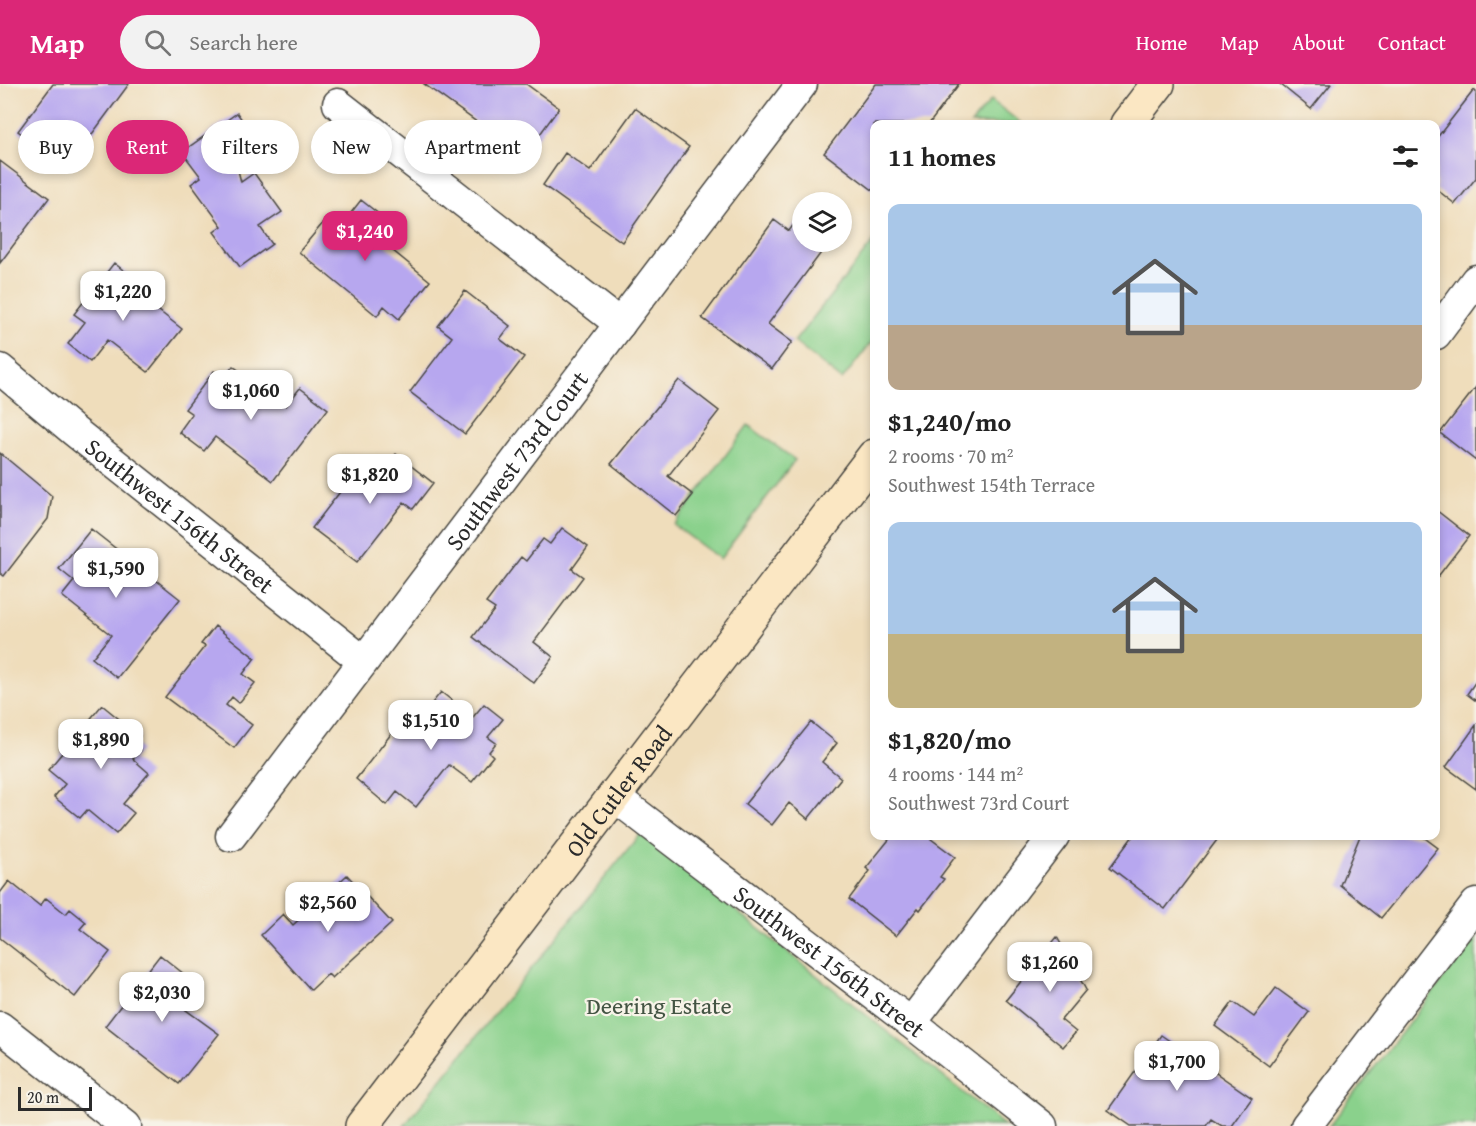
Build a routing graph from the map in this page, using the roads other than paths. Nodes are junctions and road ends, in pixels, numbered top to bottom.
1 (802, 84) edge
2 (1158, 84) edge
3 (339, 105) dead end
4 (1130, 120) edge
5 (1476, 280) edge
6 (620, 324) junction
7 (1440, 329) edge
8 (0, 369) edge
9 (870, 461) edge
10 (363, 661) junction
11 (615, 797) junction
12 (231, 836) dead end
13 (1051, 840) edge
14 (1476, 904) edge
15 (911, 1023) junction
16 (0, 1027) edge
17 (126, 1126) edge
18 (362, 1126) edge
19 (1042, 1126) edge
20 (1306, 1126) edge

1 - 6 street, Southwest 73rd Court
2 - 4 main road
3 - 6 street
5 - 7 street
6 - 10 street, Southwest 73rd Court
8 - 10 street, Southwest 156th Street
9 - 11 main road, Old Cutler Road
10 - 12 street, Southwest 73rd Court
11 - 15 street, Southwest 156th Street
11 - 18 main road, Old Cutler Road
13 - 15 street
14 - 20 street
15 - 19 street, Southwest 156th Street
16 - 17 street

